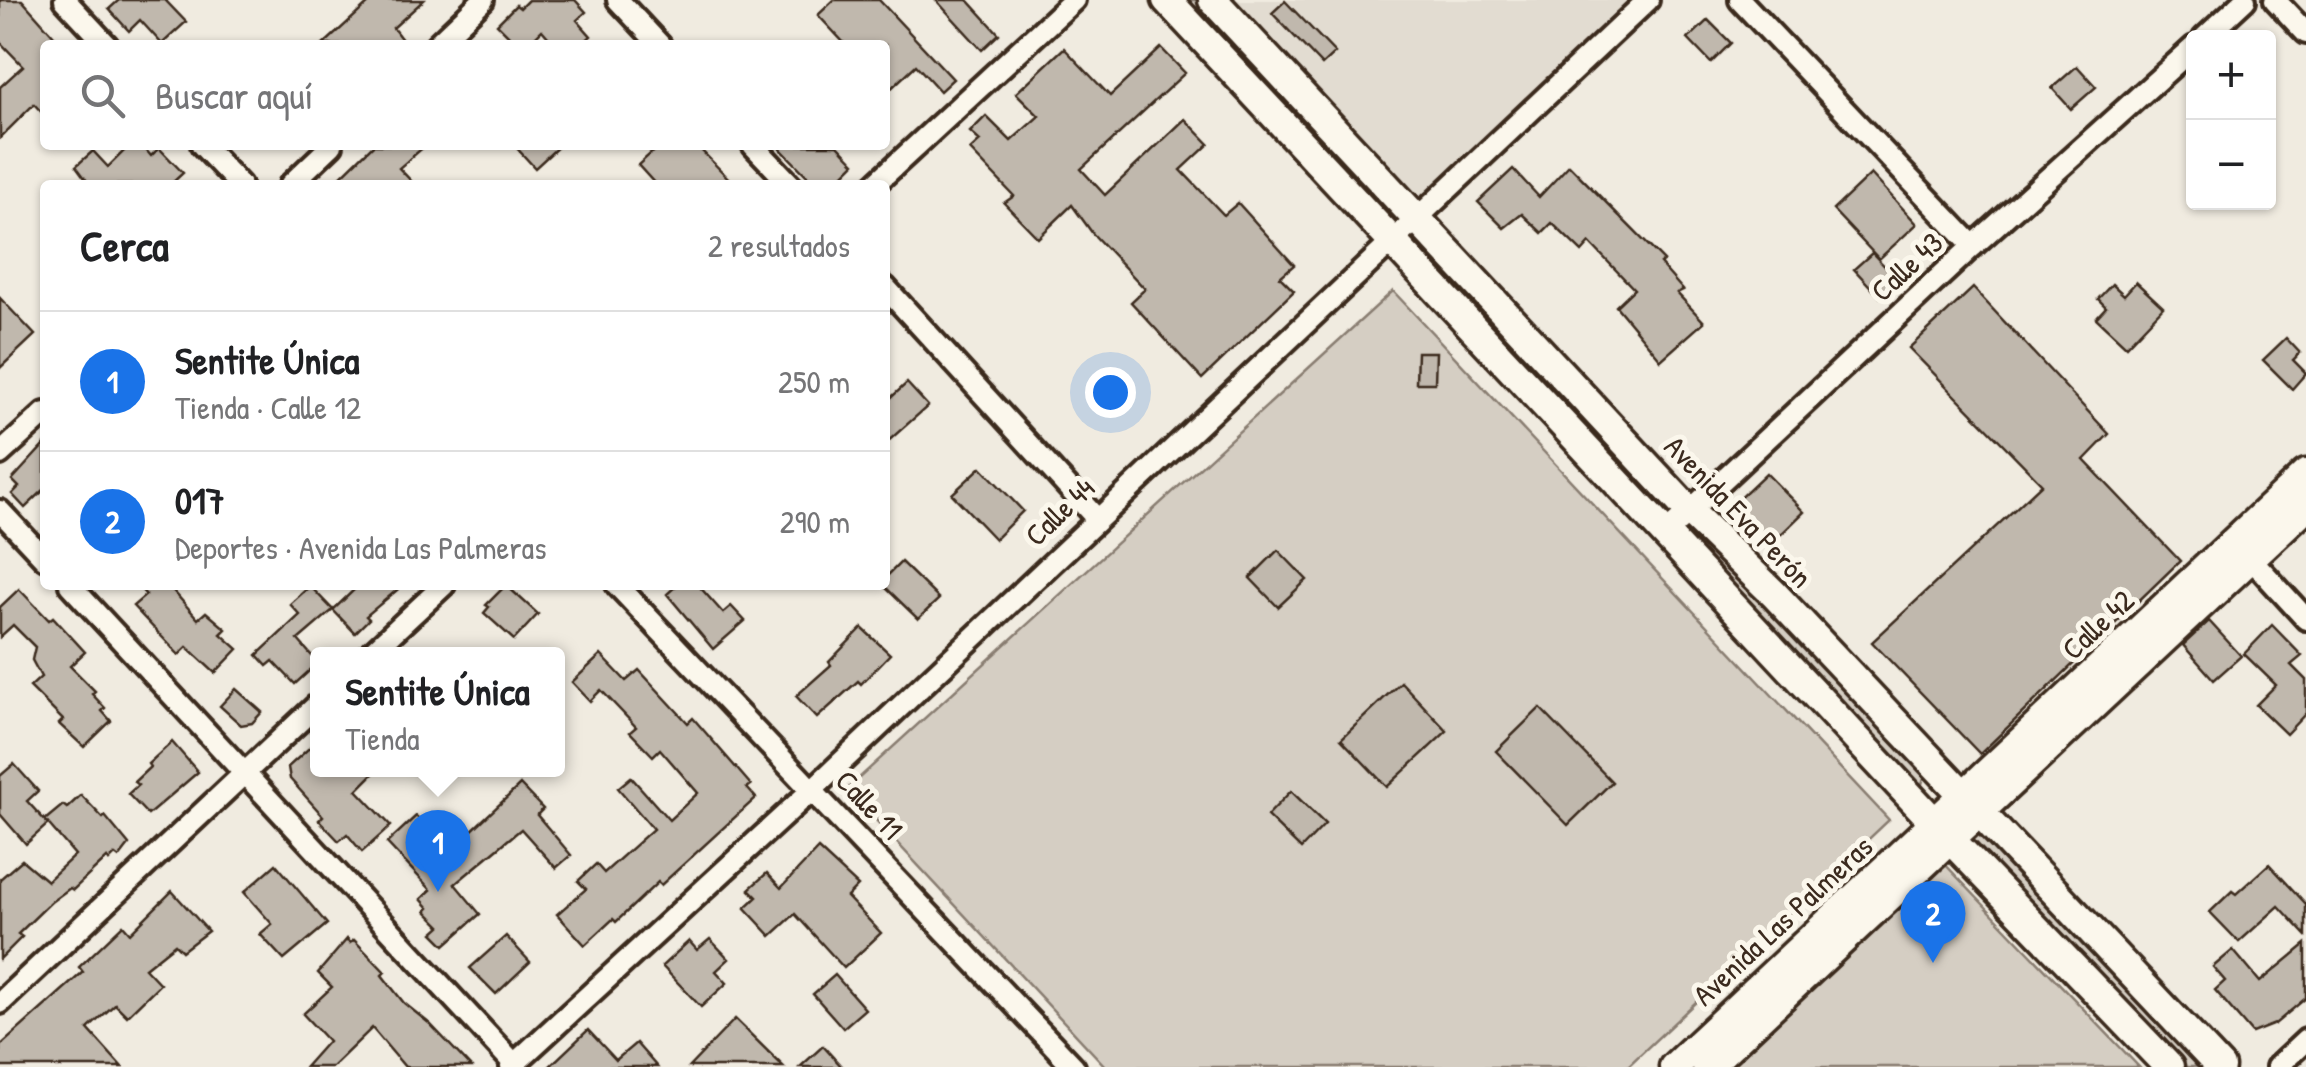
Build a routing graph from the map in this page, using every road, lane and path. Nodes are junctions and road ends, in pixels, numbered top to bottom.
1 (65, 0) edge
2 (483, 0) edge
3 (618, 0) edge
4 (1074, 0) edge
5 (1166, 0) edge
6 (1213, 0) edge
7 (1648, 0) edge
8 (1740, 0) edge
9 (2245, 0) edge
10 (2275, 0) edge
11 (2213, 30) edge
12 (2306, 32) edge
13 (103, 40) edge
14 (441, 40) edge
15 (655, 40) edge
16 (2186, 54) edge
17 (207, 150) edge
18 (327, 150) edge
19 (759, 150) edge
20 (235, 180) edge
21 (295, 180) edge
22 (786, 180) edge
23 (879, 180) edge
24 (1416, 219) junction
25 (1390, 241) junction
26 (1973, 246) junction
27 (890, 292) edge
28 (40, 418) edge
29 (0, 454) edge
30 (2306, 474) edge
31 (2306, 506) edge
32 (0, 511) edge
33 (1690, 512) junction
34 (1096, 518) junction
35 (1665, 534) junction
36 (2242, 550) junction
37 (40, 554) edge
38 (75, 590) edge
39 (439, 590) edge
40 (622, 590) edge
41 (2306, 619) edge
42 (378, 647) edge
43 (310, 712) edge
44 (246, 772) junction
45 (812, 789) junction
46 (1972, 803) junction
47 (1943, 830) junction
48 (0, 1003) edge
49 (2306, 1040) edge
50 (514, 1066) edge
51 (1074, 1067) edge
52 (1674, 1067) edge
53 (1706, 1067) edge
54 (2169, 1067) edge
55 (2220, 1067) edge
56 (2277, 1067) edge

1 - 13 street
2 - 14 street
3 - 15 street
4 - 23 street
5 - 25 main road
6 - 24 main road, Avenida Eva Perón
7 - 24 street, Calle 44
8 - 26 street
9 - 11 street
10 - 12 street
16 - 26 street, Calle 43
17 - 20 street
18 - 21 street
19 - 22 street
24 - 25 street, Calle 44
24 - 33 main road, Avenida Eva Perón
25 - 34 street, Calle 44
25 - 35 main road
26 - 33 street, Calle 43
27 - 34 street
28 - 29 street
30 - 36 main road, Calle 42
31 - 36 main road, Calle 42
32 - 37 street
33 - 35 street, Calle 43
33 - 46 main road, Avenida Eva Perón
34 - 45 street, Calle 44
35 - 47 main road
36 - 41 street
36 - 46 main road, Calle 42
38 - 44 street
39 - 42 street
40 - 45 street, Calle 11
43 - 44 street
44 - 48 street
44 - 50 street
45 - 50 street, Calle 44
45 - 51 street, Calle 11
46 - 47 main road, Calle 42
46 - 55 main road, Avenida Eva Perón
47 - 52 main road, Avenida Las Palmeras
47 - 53 main road, Avenida Las Palmeras
47 - 54 main road
49 - 56 street

